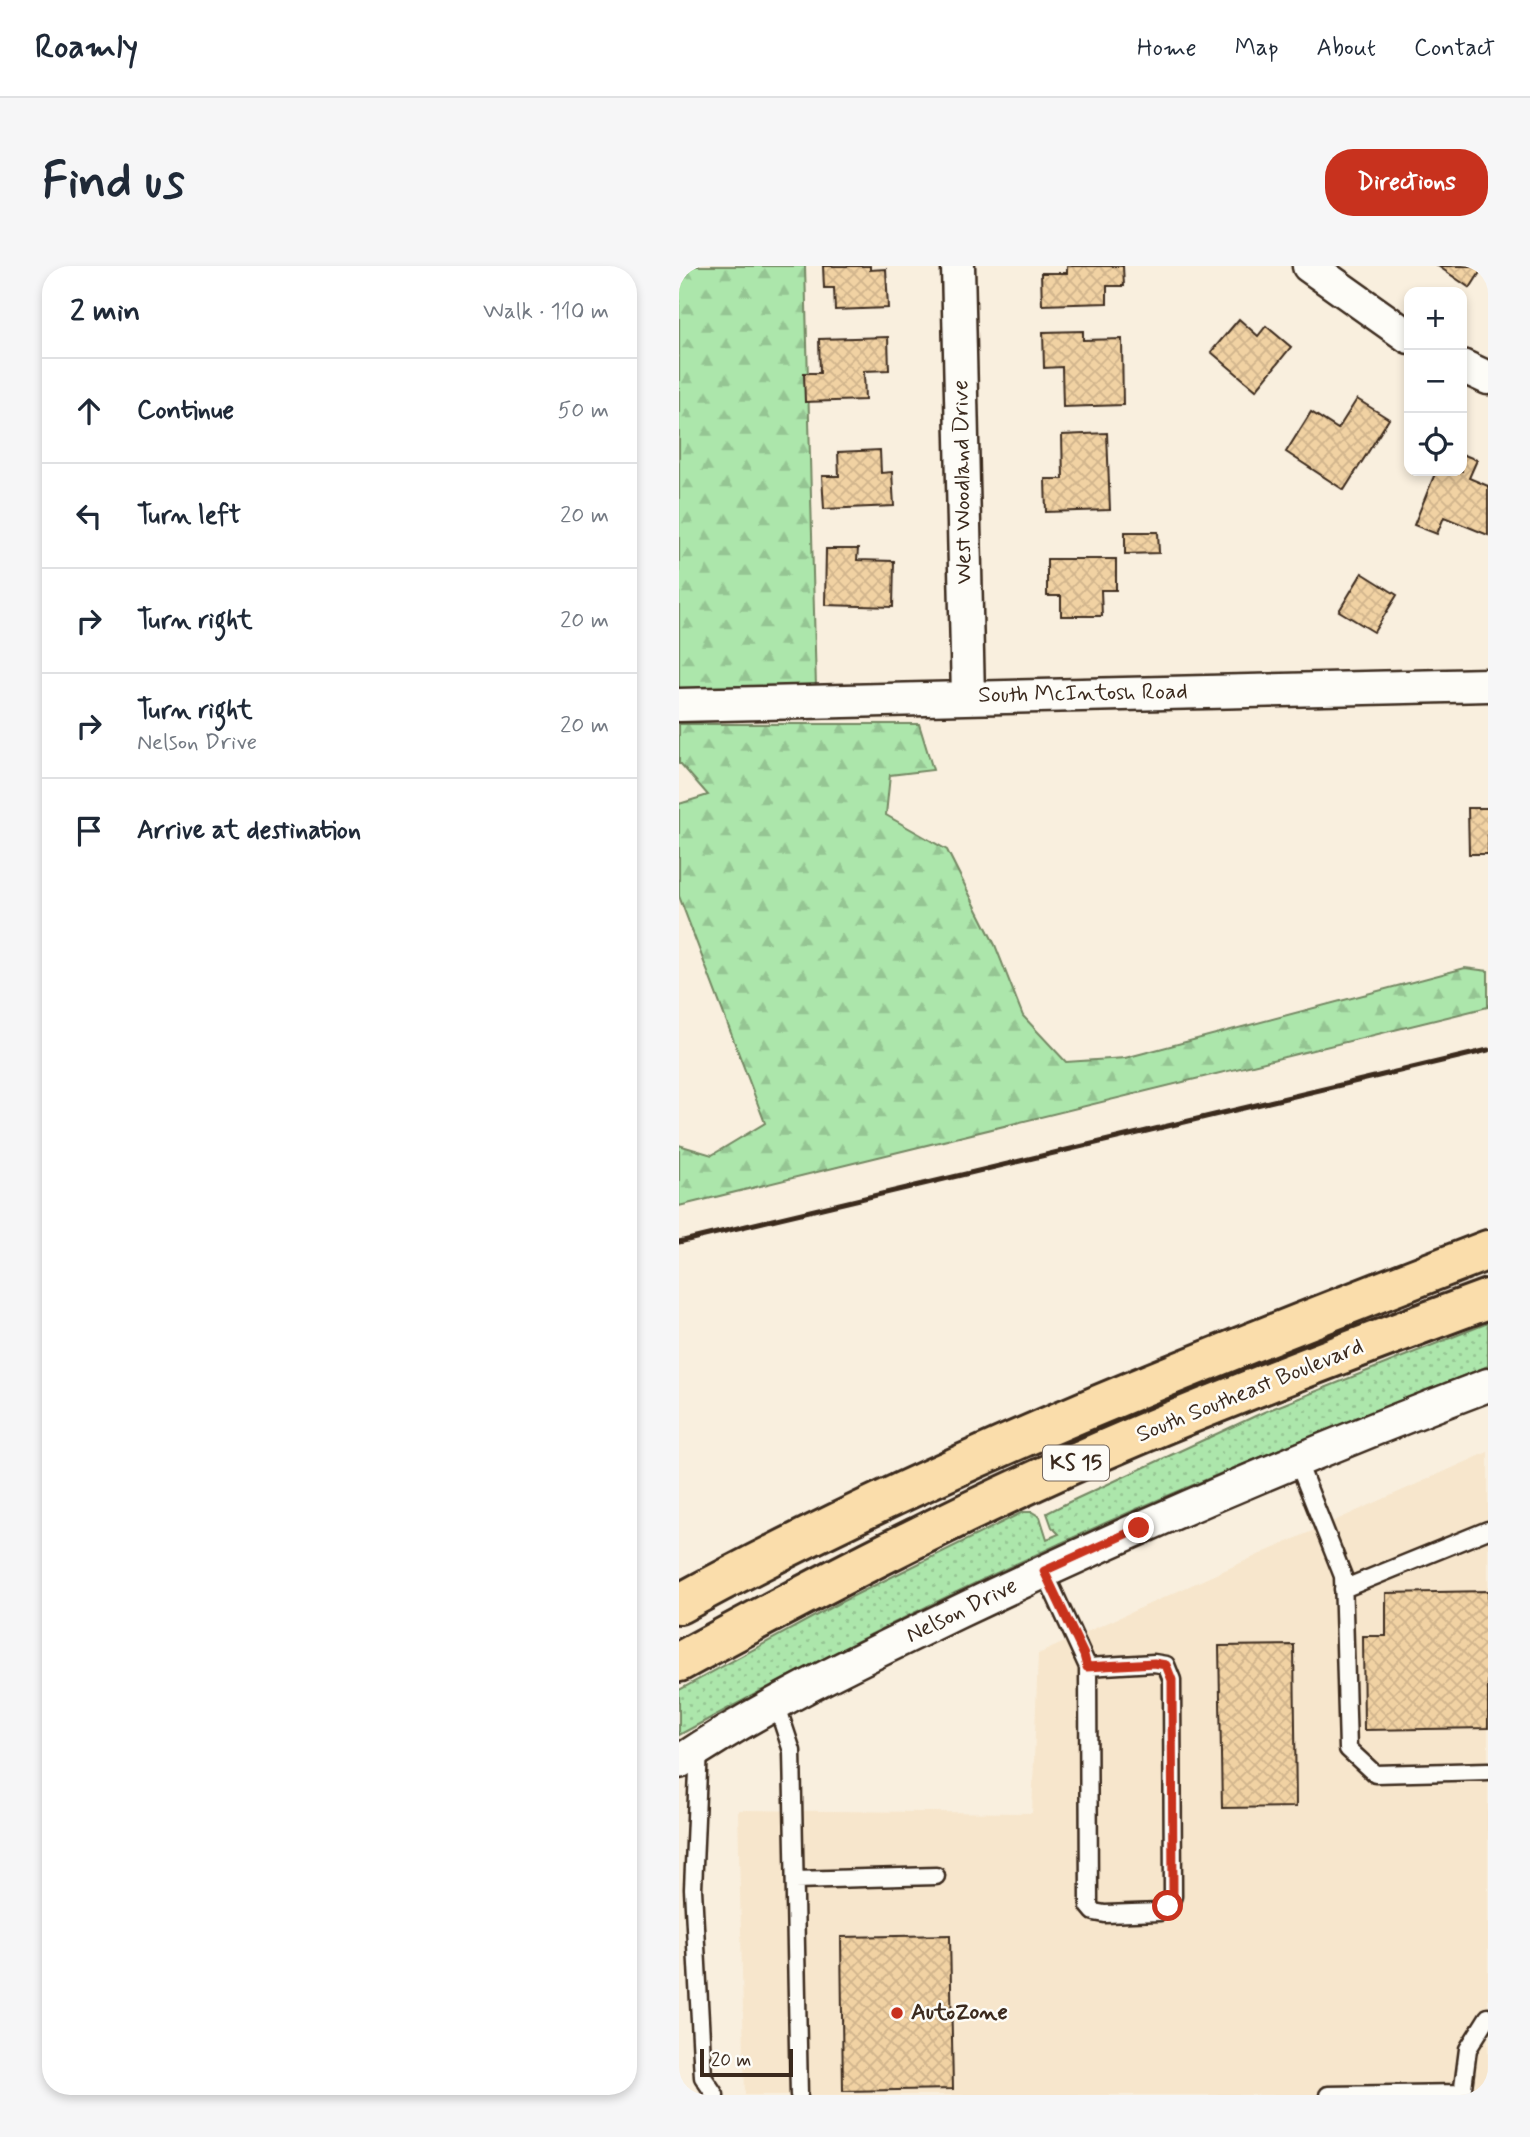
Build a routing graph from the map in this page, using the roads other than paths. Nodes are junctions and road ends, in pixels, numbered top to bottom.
1 (958, 266) edge
2 (1309, 266) edge
3 (1404, 333) edge
4 (1467, 368) edge
5 (1488, 378) edge
6 (1488, 685) edge
7 (968, 697) junction
8 (679, 705) edge
9 (1488, 1250) edge
10 (1488, 1299) edge
11 (1488, 1385) edge
12 (1297, 1460) junction
13 (1488, 1530) edge
14 (1044, 1571) junction
15 (1343, 1589) junction
16 (679, 1604) edge
17 (679, 1661) edge
18 (1087, 1667) junction
19 (776, 1703) junction
20 (689, 1755) edge
21 (1488, 1771) edge
22 (936, 1876) dead end
23 (795, 1880) junction
24 (1488, 2017) edge
25 (1462, 2094) edge
26 (715, 2095) edge
27 (799, 2095) edge
28 (1328, 2095) edge

1 - 7 street, West Woodland Drive
2 - 3 street
4 - 5 street
6 - 7 street, South McIntosh Road
7 - 8 street, South McIntosh Road
9 - 16 main road, South Southeast Boulevard / KS 15
10 - 17 main road, South Southeast Boulevard / KS 15
11 - 12 street, Nelson Drive
12 - 14 street, Nelson Drive
12 - 15 lane
13 - 15 lane
14 - 18 lane
14 - 19 street, Nelson Drive
15 - 21 lane
18 - 18 lane
19 - 20 street, Nelson Drive
19 - 23 lane
20 - 26 lane
22 - 23 lane
23 - 27 lane
24 - 25 lane
25 - 28 lane

